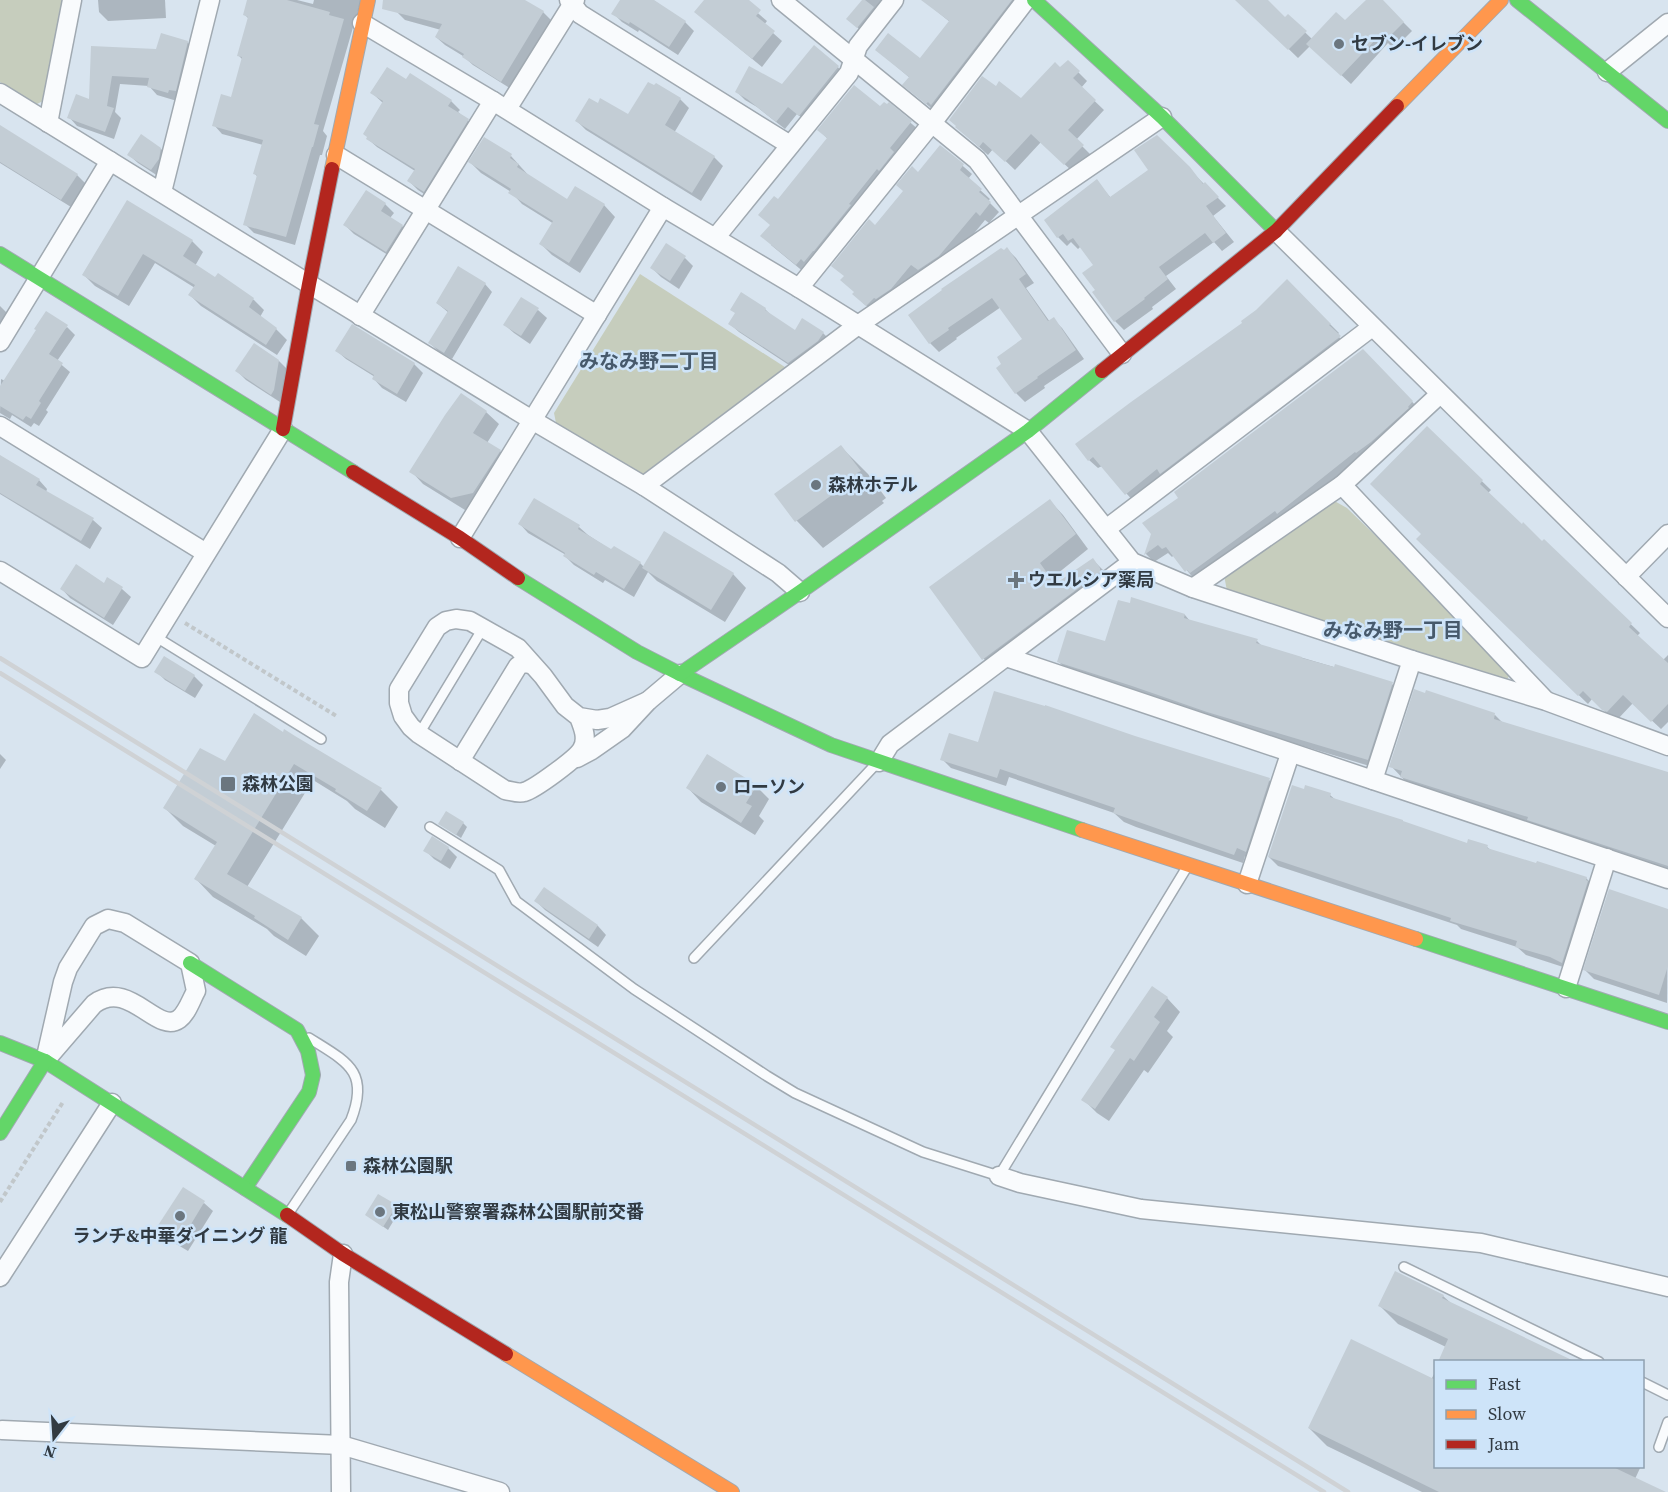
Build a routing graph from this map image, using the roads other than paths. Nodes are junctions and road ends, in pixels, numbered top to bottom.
1 (72, 0) edge
2 (210, 0) edge
3 (368, 0) edge
4 (781, 0) edge
5 (894, 0) edge
6 (1026, 0) edge
7 (1034, 0) edge
8 (1501, 0) edge
9 (1517, 0) edge
10 (572, 1) edge
11 (362, 23) junction
12 (1668, 23) edge
13 (853, 60) junction
14 (1607, 72) junction
15 (0, 93) edge
16 (500, 105) junction
17 (1162, 117) junction
18 (1668, 121) edge
19 (48, 123) junction
20 (932, 123) junction
21 (790, 144) junction
22 (336, 155) junction
23 (110, 161) junction
24 (162, 192) junction
25 (663, 207) junction
26 (425, 210) junction
27 (1018, 215) junction
28 (1276, 231) junction
29 (716, 237) junction
30 (0, 254) edge
31 (39, 279) junction
32 (309, 284) junction
33 (799, 288) junction
34 (360, 315) junction
35 (597, 315) junction
36 (858, 325) junction
37 (1372, 327) junction
38 (0, 342) edge
39 (1122, 354) junction
40 (1440, 394) junction
41 (532, 420) junction
42 (0, 426) edge
43 (283, 429) junction
44 (1028, 431) junction
45 (1342, 485) junction
46 (644, 486) junction
47 (1106, 529) junction
48 (1668, 534) edge
49 (460, 538) junction
50 (206, 553) junction
51 (1132, 562) junction
52 (0, 571) edge
53 (1626, 578) junction
54 (1193, 588) junction
55 (800, 592) junction
56 (1668, 618) edge
57 (483, 628) junction
58 (156, 637) junction
59 (1006, 657) junction
60 (1412, 660) junction
61 (531, 664) junction
62 (680, 675) junction
63 (648, 701) junction
64 (1546, 701) junction
65 (579, 717) junction
66 (419, 734) junction
67 (321, 740) dead end
68 (1668, 746) edge
69 (1290, 753) junction
70 (573, 759) junction
71 (460, 761) junction
72 (879, 762) junction
73 (1373, 780) junction
74 (430, 828) dead end
75 (1607, 858) junction
76 (1189, 865) junction
77 (1668, 879) edge
78 (1247, 884) junction
79 (694, 958) dead end
80 (190, 963) junction
81 (223, 984) junction
82 (1566, 988) junction
83 (196, 991) junction
84 (1668, 1022) edge
85 (297, 1030) junction
86 (0, 1043) edge
87 (45, 1061) junction
88 (112, 1103) junction
89 (0, 1133) edge
90 (999, 1176) junction
91 (245, 1188) junction
92 (287, 1215) junction
93 (343, 1254) junction
94 (1404, 1267) dead end
95 (0, 1277) edge
96 (1668, 1287) edge
97 (1595, 1360) edge
98 (1644, 1383) edge
99 (1668, 1395) edge
100 (1668, 1422) edge
101 (1, 1432) edge
102 (1663, 1443) edge
103 (341, 1445) junction
104 (341, 1492) edge
105 (501, 1492) edge
106 (732, 1492) edge

1 - 19 street
2 - 24 street
3 - 11 street
4 - 13 street
5 - 13 street
6 - 20 street
7 - 17 street
8 - 28 street
9 - 14 street
10 - 16 street
10 - 21 street
11 - 16 street
11 - 22 street
12 - 14 street
13 - 20 street
13 - 21 street
14 - 18 street
15 - 19 street
16 - 25 street
16 - 26 street
17 - 27 street
17 - 28 street
19 - 23 street
20 - 27 street
20 - 33 street
21 - 29 street
22 - 26 street
22 - 32 street
23 - 24 street
23 - 31 street
24 - 32 street
25 - 29 street
25 - 35 street
26 - 34 street
26 - 35 street
27 - 36 street
27 - 39 street
28 - 37 street
28 - 39 street
29 - 33 street
30 - 31 street
31 - 38 street
31 - 43 street
32 - 34 street
32 - 43 street
33 - 36 street
34 - 41 street
35 - 41 street
36 - 44 street
36 - 46 street
37 - 40 street
37 - 47 street
39 - 44 street
40 - 45 street
40 - 53 street
41 - 46 street
41 - 49 street
42 - 50 street
43 - 49 street
43 - 50 street
44 - 47 street
44 - 55 street
45 - 54 street
45 - 64 street
46 - 55 street
47 - 51 street
48 - 53 street
49 - 62 street
50 - 58 street
51 - 54 street
51 - 59 street
52 - 58 street
53 - 56 street
54 - 60 street
55 - 62 street
57 - 61 street
57 - 66 lane
57 - 66 street
58 - 67 lane
59 - 69 street
59 - 72 street
60 - 64 street
60 - 73 street
61 - 65 street
61 - 71 street
62 - 63 street
62 - 72 street
63 - 65 street
63 - 70 street
64 - 68 street
65 - 70 street
66 - 71 street
69 - 73 street
69 - 78 street
70 - 71 street
72 - 76 street
72 - 79 lane
73 - 75 street
74 - 90 lane
75 - 77 street
75 - 82 street
76 - 78 street
76 - 90 lane
78 - 82 street
80 - 81 street
80 - 83 street
80 - 87 street
81 - 83 street
81 - 85 street
82 - 84 street
83 - 87 street
85 - 91 street
85 - 92 lane
86 - 87 street
87 - 88 street
87 - 89 street
88 - 91 street
88 - 95 street
90 - 96 street
91 - 92 street
92 - 93 street
93 - 103 street
93 - 106 street
94 - 97 lane
98 - 99 lane
100 - 102 lane
101 - 103 street
103 - 104 street
103 - 105 street

